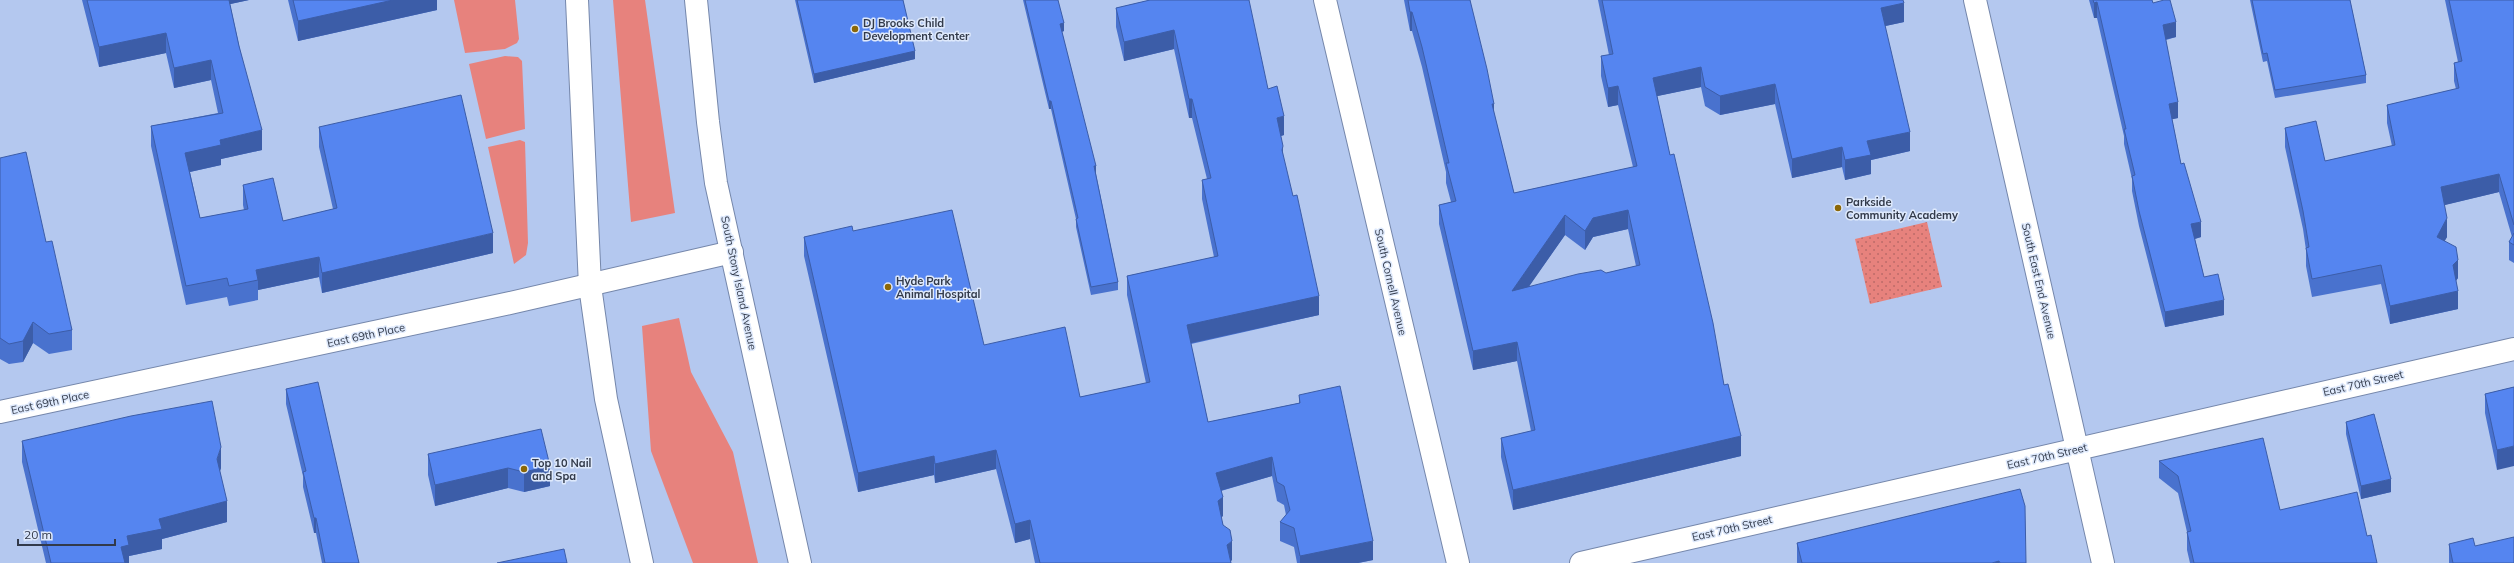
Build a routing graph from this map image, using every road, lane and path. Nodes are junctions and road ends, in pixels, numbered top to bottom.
1 (577, 0) edge
2 (696, 0) edge
3 (1325, 0) edge
4 (1975, 0) edge
5 (732, 252) junction
6 (590, 286) junction
7 (2514, 349) edge
8 (0, 412) edge
9 (2078, 449) junction
10 (642, 563) edge
11 (800, 563) edge
12 (1458, 563) edge
13 (1581, 563) edge
14 (2103, 563) edge

1 - 6 main road
2 - 5 main road, South Stony Island Avenue
3 - 12 main road, South Cornell Avenue
4 - 9 main road, South East End Avenue
5 - 6 main road, East 69th Place
5 - 11 main road, South Stony Island Avenue
6 - 8 main road, East 69th Place
6 - 10 main road
7 - 9 main road, East 70th Street
9 - 13 main road, East 70th Street
9 - 14 main road, South East End Avenue

